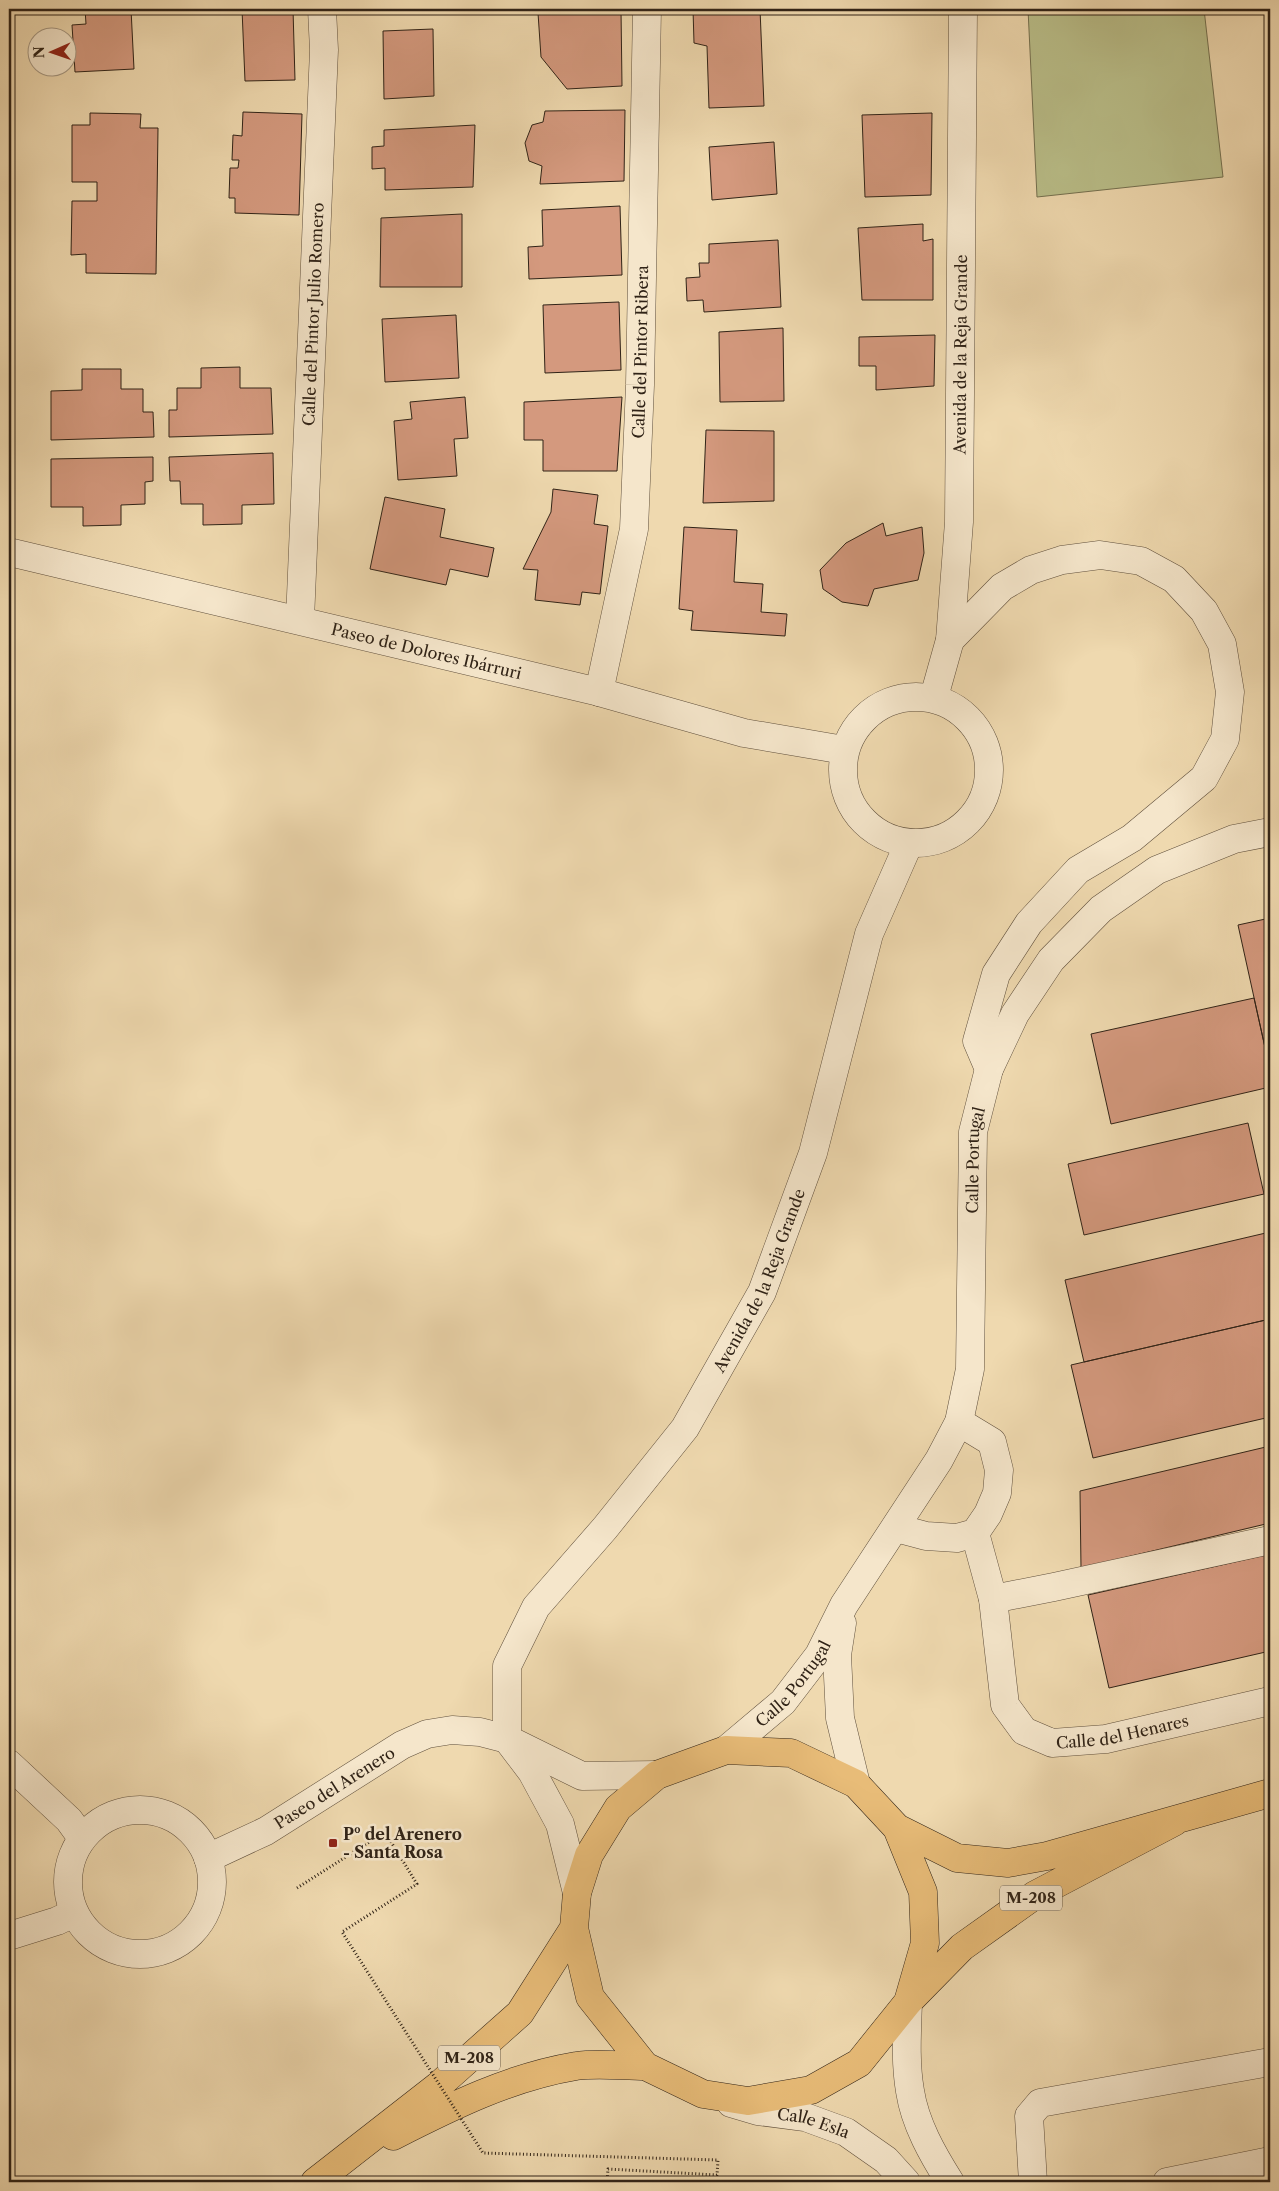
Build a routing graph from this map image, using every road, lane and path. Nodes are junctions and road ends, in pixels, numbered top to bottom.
1 (322, 9) edge
2 (647, 9) edge
3 (963, 9) edge
4 (9, 552) edge
5 (300, 620) junction
6 (950, 640) junction
7 (598, 692) junction
8 (934, 697) junction
9 (844, 750) junction
10 (1270, 832) edge
11 (909, 843) junction
12 (989, 1069) junction
13 (959, 1422) junction
14 (896, 1528) junction
15 (975, 1533) junction
16 (1270, 1540) edge
17 (993, 1599) junction
18 (844, 1605) junction
19 (1270, 1701) edge
20 (507, 1739) junction
21 (726, 1750) junction
22 (9, 1764) edge
23 (657, 1775) junction
24 (856, 1784) junction
25 (1270, 1793) edge
26 (1174, 1822) junction
27 (897, 1828) junction
28 (82, 1838) junction
29 (208, 1858) junction
30 (297, 1888) dead end
31 (577, 1893) junction
32 (74, 1913) junction
33 (574, 1928) junction
34 (9, 1936) edge
35 (908, 2002) junction
36 (1270, 2062) edge
37 (645, 2066) junction
38 (703, 2094) junction
39 (1270, 2161) edge
40 (338, 2164) junction
41 (315, 2182) edge
42 (608, 2182) edge
43 (906, 2182) edge
44 (950, 2182) edge
45 (1033, 2182) edge
46 (1167, 2182) edge

1 - 5 street, Calle del Pintor Julio Romero
2 - 7 street, Calle del Pintor Ribera
3 - 6 street, Avenida de la Reja Grande
4 - 5 street, Paseo de Dolores Ibárruri
5 - 7 street, Paseo de Dolores Ibárruri
6 - 8 street, Avenida de la Reja Grande
6 - 12 street
7 - 9 street, Paseo de Dolores Ibárruri
8 - 9 street
8 - 11 street
9 - 11 street
10 - 12 street, Calle Portugal
11 - 20 street, Avenida de la Reja Grande
12 - 13 street, Calle Portugal
13 - 14 street, Calle Portugal
13 - 15 street
14 - 15 street
14 - 18 street, Calle Portugal
15 - 17 street, Calle del Henares
16 - 17 street
17 - 19 street, Calle del Henares
18 - 21 street, Calle Portugal
18 - 24 street, Calle Portugal
20 - 23 street, Paseo del Arenero
20 - 29 street, Paseo del Arenero
20 - 31 street
21 - 23 main road, M-208
21 - 24 main road, M-208
22 - 28 street
23 - 31 main road, M-208
24 - 27 main road, M-208
25 - 26 main road, M-208
26 - 27 main road, M-208
26 - 35 main road, M-208
27 - 35 main road, M-208
28 - 29 street
28 - 32 street
29 - 32 street
30 - 42 path, bridge
31 - 33 main road, M-208
32 - 34 street
33 - 37 main road, M-208
33 - 40 main road, M-208
35 - 38 main road, M-208
35 - 44 street
36 - 45 street
37 - 38 main road, M-208
37 - 40 main road, M-208
38 - 43 street, Calle Esla
39 - 46 street
40 - 41 main road, M-208

